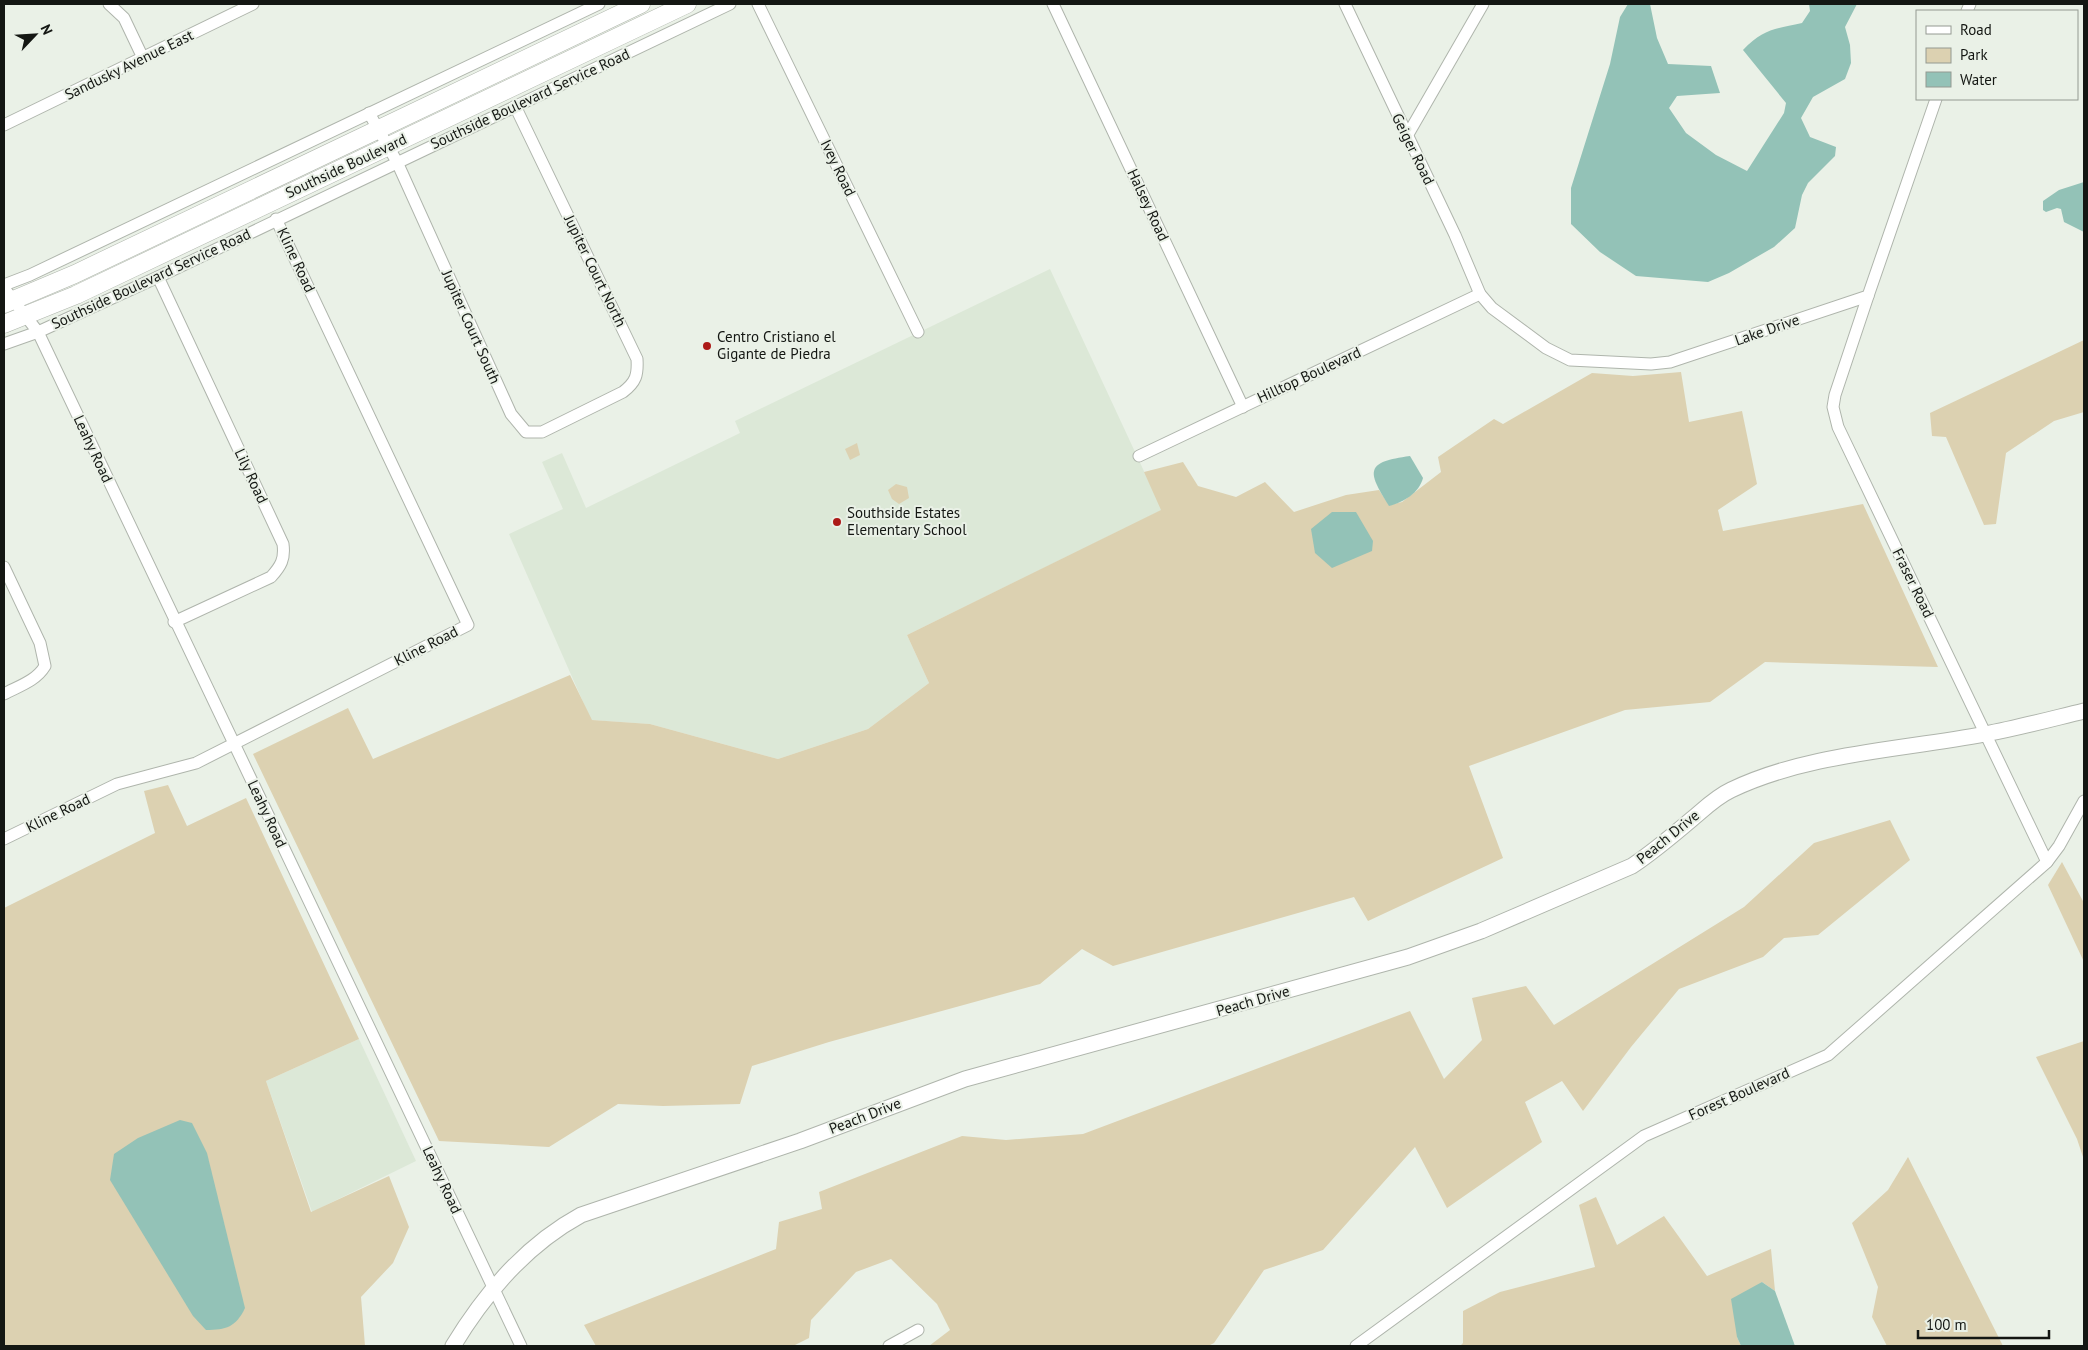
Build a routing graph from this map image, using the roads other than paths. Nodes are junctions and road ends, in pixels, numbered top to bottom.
1 (109, 4) edge
2 (254, 4) edge
3 (598, 4) edge
4 (641, 4) edge
5 (687, 4) edge
6 (730, 4) edge
7 (758, 4) edge
8 (1053, 4) edge
9 (1344, 4) edge
10 (1483, 4) edge
11 (236, 8) edge
12 (143, 58) junction
13 (1936, 100) edge
14 (515, 106) junction
15 (369, 113) junction
16 (4, 125) edge
17 (378, 129) junction
18 (1407, 136) junction
19 (388, 146) junction
20 (397, 162) junction
21 (276, 219) junction
22 (158, 277) junction
23 (6, 294) edge
24 (1480, 294) junction
25 (1868, 296) junction
26 (26, 316) junction
27 (4, 324) edge
28 (38, 332) junction
29 (918, 332) dead end
30 (4, 344) edge
31 (1243, 407) junction
32 (582, 413) joint
33 (1139, 456) dead end
34 (4, 567) edge
35 (174, 622) junction
36 (4, 694) edge
37 (2084, 711) edge
38 (1985, 734) junction
39 (234, 744) junction
40 (2084, 801) edge
41 (4, 839) edge
42 (2047, 862) junction
43 (493, 1288) junction
44 (918, 1330) dead end
45 (453, 1346) edge
46 (521, 1346) edge
47 (888, 1346) edge
48 (1356, 1346) edge

1 - 12 street
2 - 11 street, Sandusky Avenue East
3 - 15 street
4 - 17 highway, Southside Boulevard
5 - 19 highway, Southside Boulevard
6 - 14 street, Southside Boulevard Service Road
7 - 29 street, Ivey Road
8 - 31 street, Halsey Road
9 - 18 street, Geiger Road
10 - 18 street
11 - 12 street, Sandusky Avenue East
12 - 16 street, Sandusky Avenue East
13 - 25 street
14 - 20 street, Southside Boulevard Service Road
14 - 32 street, Jupiter Court North
15 - 17 street, Jupiter Court South
15 - 23 street
17 - 19 street, Jupiter Court South
17 - 23 highway, Southside Boulevard
18 - 24 street, Geiger Road
19 - 20 street, Jupiter Court South
19 - 26 highway, Southside Boulevard
20 - 21 street, Southside Boulevard Service Road
20 - 32 street, Jupiter Court South
21 - 22 street, Southside Boulevard Service Road
21 - 39 street, Kline Road
22 - 28 street, Southside Boulevard Service Road
22 - 35 street, Lily Road
23 - 26 street, Leahy Road
24 - 25 street, Lake Drive
24 - 31 street, Hilltop Boulevard
25 - 38 street, Fraser Road
26 - 27 highway, Southside Boulevard
26 - 28 street, Leahy Road
28 - 30 street, Southside Boulevard Service Road
28 - 35 street, Leahy Road
31 - 33 street, Hilltop Boulevard
34 - 36 street
35 - 39 street, Leahy Road
37 - 38 main road, Peach Drive
38 - 42 street, Fraser Road
38 - 43 main road, Peach Drive
39 - 41 street, Kline Road
39 - 43 street, Leahy Road
40 - 42 street, Forest Boulevard
42 - 48 street, Forest Boulevard
43 - 45 main road, Peach Drive
43 - 46 street, Leahy Road
44 - 47 street

